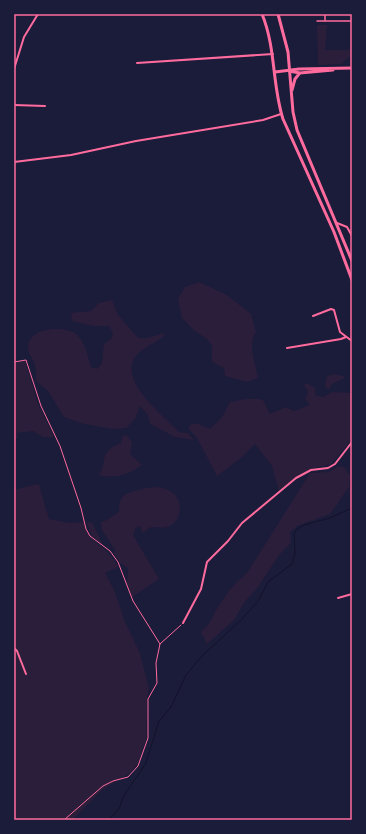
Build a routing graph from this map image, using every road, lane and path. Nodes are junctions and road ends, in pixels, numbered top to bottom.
1 (38, 14) edge
2 (262, 14) edge
3 (278, 14) edge
4 (325, 14) edge
5 (317, 21) dead end
6 (325, 21) junction
7 (352, 21) edge
8 (273, 54) junction
9 (137, 63) dead end
10 (339, 68) junction
11 (352, 68) edge
12 (14, 69) edge
13 (290, 71) junction
14 (275, 72) junction
15 (300, 74) junction
16 (291, 92) junction
17 (14, 105) edge
18 (45, 106) dead end
19 (281, 114) junction
20 (14, 162) edge
21 (337, 223) junction
22 (352, 236) edge
23 (352, 261) edge
24 (352, 280) edge
25 (313, 316) dead end
26 (346, 337) junction
27 (352, 341) edge
28 (287, 348) dead end
29 (14, 362) edge
30 (352, 442) edge
31 (352, 594) edge
32 (338, 598) dead end
33 (183, 623) joint
34 (160, 644) junction
35 (14, 648) edge
36 (26, 674) dead end
37 (64, 820) edge

1 - 12 street
2 - 8 street
3 - 13 street
4 - 6 street
5 - 6 street
6 - 7 street
8 - 9 street
8 - 14 street
10 - 11 street
10 - 13 street
10 - 15 street
13 - 14 street
13 - 15 street
13 - 16 street
14 - 19 street
15 - 16 street
16 - 21 street
17 - 18 street
19 - 20 street
19 - 24 street
21 - 22 street
21 - 23 street
25 - 26 street
26 - 27 street
26 - 28 street
29 - 34 path
30 - 33 street
31 - 32 street
33 - 34 path
34 - 37 path
35 - 36 street

